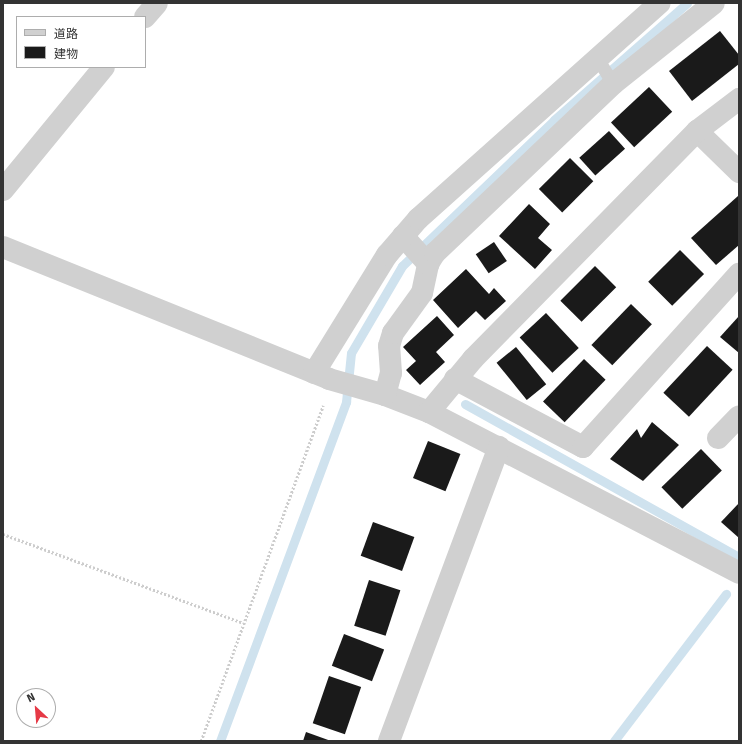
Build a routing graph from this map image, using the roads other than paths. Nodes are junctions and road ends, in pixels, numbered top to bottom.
1 (157, 3) edge
2 (660, 3) edge
3 (714, 3) edge
4 (146, 16) edge
5 (597, 58) junction
6 (103, 68) edge
7 (613, 84) junction
8 (739, 99) edge
9 (697, 131) junction
10 (739, 172) edge
11 (3, 190) edge
12 (3, 247) edge
13 (416, 250) junction
14 (739, 274) edge
15 (455, 379) junction
16 (334, 380) junction
17 (385, 395) junction
18 (429, 412) junction
19 (739, 416) edge
20 (718, 438) dead end
21 (500, 447) junction
22 (739, 573) edge
23 (389, 741) edge

1 - 4 street
2 - 5 street
3 - 7 street
5 - 7 lane
5 - 13 street
6 - 11 street
7 - 13 street
8 - 9 street
9 - 10 street
9 - 15 street
12 - 16 street
13 - 16 street
13 - 17 street
14 - 15 street
15 - 18 street
16 - 17 street
17 - 18 street
18 - 21 street
19 - 20 street
21 - 22 street
21 - 23 street

